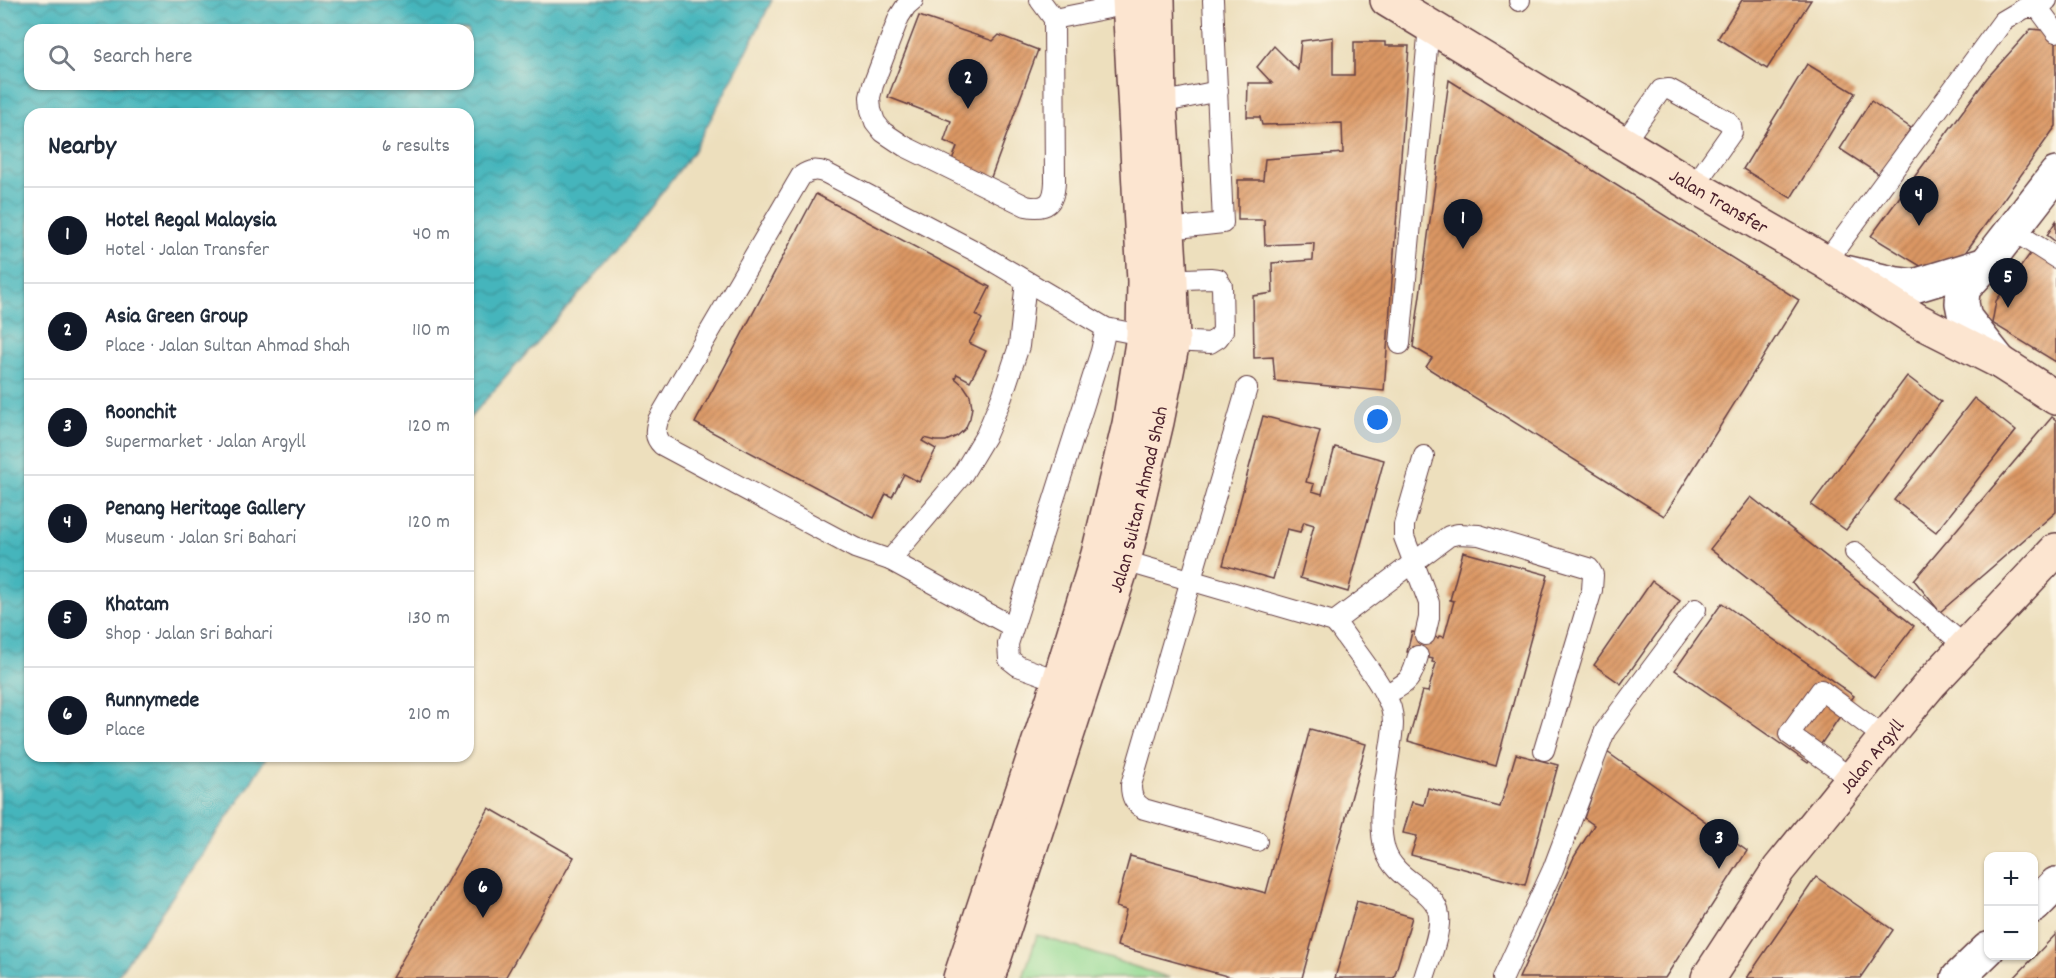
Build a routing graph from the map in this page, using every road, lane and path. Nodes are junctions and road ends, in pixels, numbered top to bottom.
1 (913, 0) edge
2 (1040, 0) edge
3 (1214, 0) edge
4 (1387, 0) edge
5 (1139, 1) edge
6 (2043, 4) edge
7 (1054, 19) junction
8 (1429, 26) junction
9 (2056, 32) edge
10 (1218, 91) junction
11 (1147, 106) junction
12 (1623, 144) junction
13 (2056, 174) edge
14 (1694, 186) junction
15 (2012, 230) junction
16 (1155, 231) junction
17 (2056, 258) edge
18 (1986, 264) junction
19 (1834, 267) junction
20 (1026, 281) junction
21 (1158, 281) junction
22 (1106, 327) junction
23 (1158, 338) junction
24 (1400, 344) dead end
25 (2000, 363) junction
26 (1247, 388) dead end
27 (2056, 398) edge
28 (1424, 456) dead end
29 (2056, 550) edge
30 (1855, 552) dead end
31 (1111, 557) junction
32 (890, 560) junction
33 (1414, 563) junction
34 (1191, 580) junction
35 (1696, 609) dead end
36 (1334, 622) junction
37 (1013, 627) junction
38 (1425, 634) dead end
39 (1965, 646) junction
40 (1418, 656) dead end
41 (1071, 685) junction
42 (1385, 695) junction
43 (1885, 738) junction
44 (1544, 750) dead end
45 (1852, 779) junction
46 (1257, 841) dead end
47 (2056, 884) edge
48 (2038, 902) edge
49 (1984, 954) edge
50 (960, 978) edge
51 (988, 978) edge
52 (1425, 978) edge
53 (1503, 978) edge
54 (1708, 978) edge
55 (1958, 978) edge

1 - 7 lane
2 - 7 lane
3 - 10 lane
4 - 8 main road, Jalan Transfer
5 - 7 lane
5 - 11 main road, Jalan Sultan Ahmad Shah
6 - 9 lane
6 - 19 lane
8 - 12 main road, Jalan Transfer
8 - 24 lane
10 - 11 lane
10 - 16 lane
11 - 16 main road, Jalan Sultan Ahmad Shah
12 - 14 main road, Jalan Transfer
12 - 14 lane
13 - 15 street
14 - 19 main road, Jalan Transfer
15 - 17 lane
15 - 18 street
16 - 21 main road, Jalan Sultan Ahmad Shah
18 - 19 street
18 - 25 street
19 - 25 main road, Jalan Transfer
20 - 22 lane
20 - 32 lane
20 - 32 lane
21 - 23 main road, Jalan Sultan Ahmad Shah
21 - 23 lane
22 - 23 lane
22 - 37 lane
23 - 31 main road, Jalan Sultan Ahmad Shah
25 - 27 main road, Jalan Transfer
26 - 34 lane
28 - 33 lane
29 - 39 main road, Jalan Argyll
30 - 39 lane
31 - 34 lane
31 - 41 main road, Jalan Sultan Ahmad Shah
32 - 37 lane
33 - 36 lane
33 - 38 lane
33 - 44 lane
34 - 36 lane
34 - 46 lane
35 - 53 lane
36 - 42 lane
37 - 41 lane
39 - 43 main road, Jalan Argyll
40 - 42 lane
41 - 50 main road, Jalan Sultan Ahmad Shah
41 - 51 main road, Jalan Sultan Ahmad Shah
42 - 52 lane
43 - 45 main road, Jalan Argyll
43 - 45 lane
45 - 54 main road, Jalan Argyll
47 - 48 street
49 - 55 street

